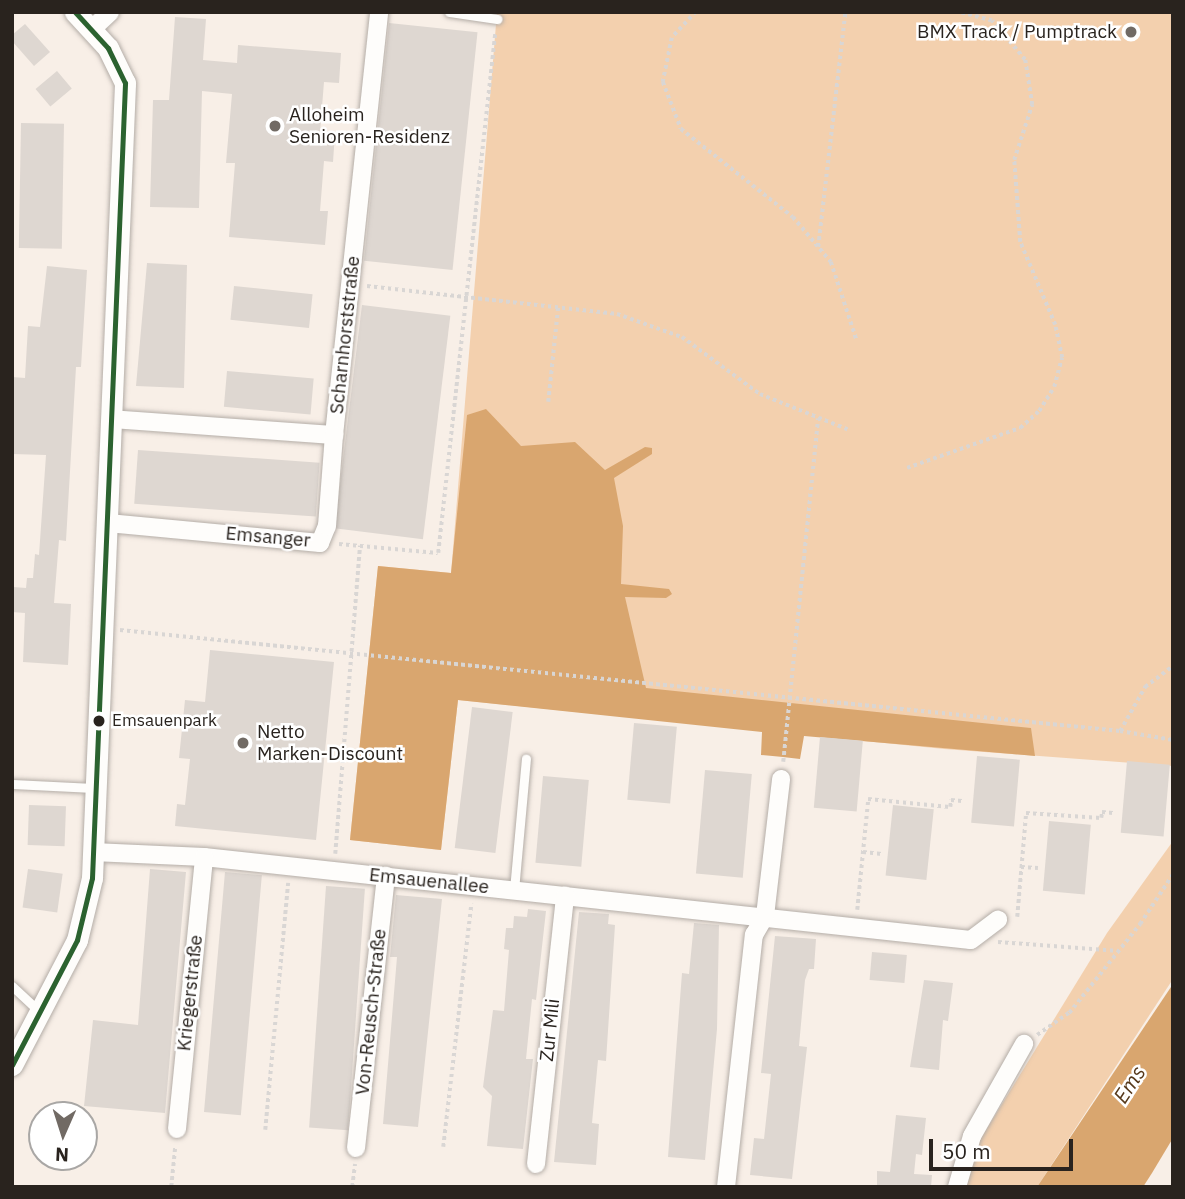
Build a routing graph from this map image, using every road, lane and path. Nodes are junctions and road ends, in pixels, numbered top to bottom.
1 (75, 12) edge
2 (110, 12) edge
3 (379, 12) edge
4 (449, 12) edge
5 (696, 12) edge
6 (845, 12) edge
7 (959, 12) edge
8 (497, 19) joint
9 (91, 30) junction
10 (818, 247) junction
11 (350, 285) junction
12 (467, 295) junction
13 (558, 307) junction
14 (858, 341) dead end
15 (548, 402) dead end
16 (111, 419) junction
17 (818, 419) junction
18 (849, 430) dead end
19 (334, 435) junction
20 (907, 468) dead end
21 (108, 523) junction
22 (320, 542) junction
23 (360, 546) junction
24 (102, 630) junction
25 (351, 653) junction
26 (1173, 666) edge
27 (790, 701) junction
28 (1120, 730) junction
29 (1173, 740) edge
30 (783, 757) dead end
31 (527, 758) dead end
32 (782, 779) dead end
33 (12, 784) edge
34 (94, 788) junction
35 (962, 801) dead end
36 (1112, 813) dead end
37 (93, 852) junction
38 (863, 852) junction
39 (882, 853) dead end
40 (204, 857) junction
41 (289, 867) junction
42 (1021, 867) junction
43 (1038, 868) dead end
44 (333, 871) junction
45 (1173, 874) edge
46 (386, 876) junction
47 (474, 884) junction
48 (514, 890) junction
49 (565, 896) junction
50 (765, 916) junction
51 (998, 920) joint
52 (856, 930) junction
53 (971, 940) junction
54 (1120, 951) junction
55 (12, 986) edge
56 (39, 1011) junction
57 (1024, 1044) joint
58 (12, 1065) edge
59 (177, 1129) joint
60 (265, 1130) dead end
61 (443, 1147) dead end
62 (356, 1148) dead end
63 (536, 1164) dead end
64 (171, 1187) edge
65 (726, 1187) edge
66 (957, 1187) edge

1 - 9 street
2 - 9 street
3 - 11 street, Scharnhorststraße
4 - 8 lane
5 - 10 path
6 - 10 path
7 - 20 path
8 - 12 path
9 - 16 street
10 - 14 path
11 - 12 path
11 - 19 street, Scharnhorststraße
12 - 13 path
12 - 23 path
13 - 15 path
13 - 17 path
16 - 19 street, Scharnhorststraße
16 - 21 street
17 - 18 path
17 - 27 path
19 - 22 street, Emsanger
21 - 22 street, Emsanger
21 - 24 street
22 - 23 path
23 - 25 path
24 - 25 path
24 - 34 street
25 - 27 path
25 - 44 path
26 - 28 path
27 - 28 path
27 - 30 path
28 - 29 path
31 - 48 lane
32 - 50 street
33 - 34 lane
34 - 37 street
35 - 38 path
36 - 42 path
37 - 40 street, Emsauenallee
37 - 56 street
38 - 39 path
38 - 52 path
40 - 41 street, Emsauenallee
40 - 59 street, Kriegerstraße
41 - 44 street, Emsauenallee
41 - 60 path
42 - 43 path
42 - 51 path
44 - 46 street, Emsauenallee
45 - 54 path
46 - 47 street, Emsauenallee
46 - 62 street, Von-Reusch-Straße
47 - 48 street, Emsauenallee
47 - 61 path
48 - 49 street, Emsauenallee
49 - 50 street, Emsauenallee
49 - 63 street, Zur Mili
50 - 52 street, Emsauenallee
50 - 65 street
51 - 53 street
52 - 53 street, Emsauenallee
53 - 54 path
54 - 57 path
55 - 56 lane
56 - 58 street
57 - 66 street
59 - 64 path

